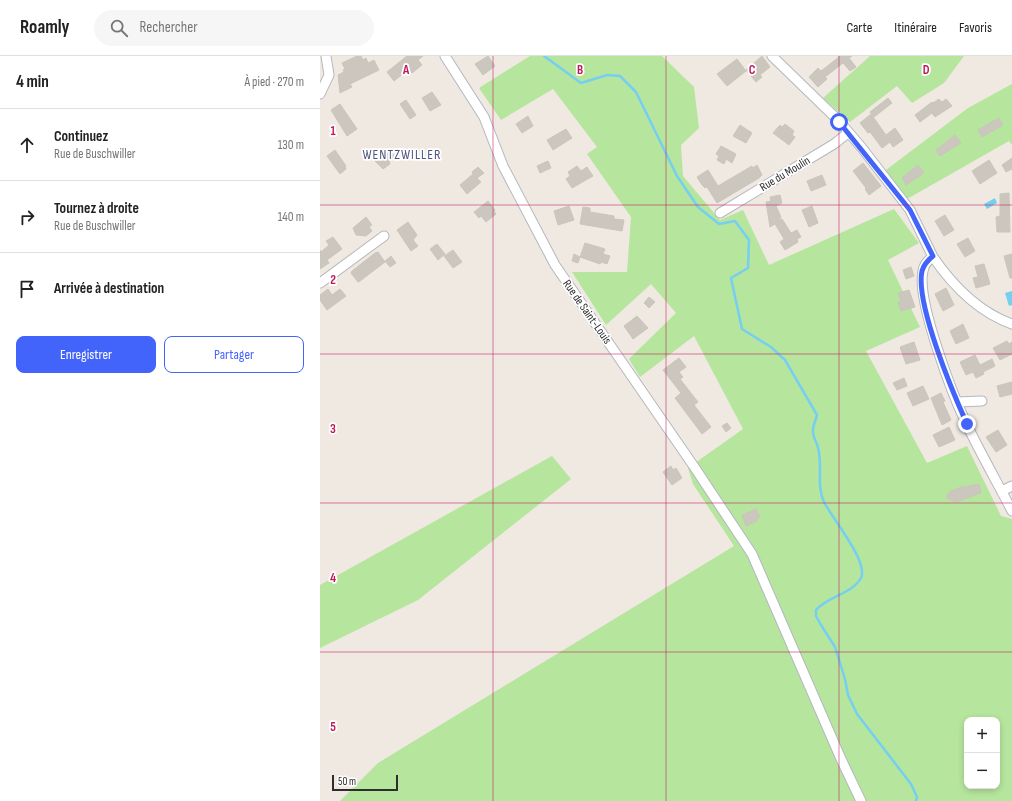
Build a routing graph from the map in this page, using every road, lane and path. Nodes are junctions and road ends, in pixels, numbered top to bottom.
1 (326, 56) edge
2 (445, 56) edge
3 (772, 56) edge
4 (320, 94) edge
5 (848, 133) junction
6 (720, 213) dead end
7 (384, 236) dead end
8 (933, 256) junction
9 (320, 283) edge
10 (1012, 324) edge
11 (982, 401) dead end
12 (957, 402) junction
13 (1012, 486) edge
14 (1002, 491) junction
15 (1012, 511) edge
16 (861, 801) edge

1 - 4 street
2 - 16 street, Rue de Saint-Louis
3 - 5 street
5 - 6 street, Rue du Moulin
5 - 8 street
7 - 9 street
8 - 10 street
8 - 12 street
11 - 12 street
12 - 14 street
13 - 14 street
14 - 15 street

